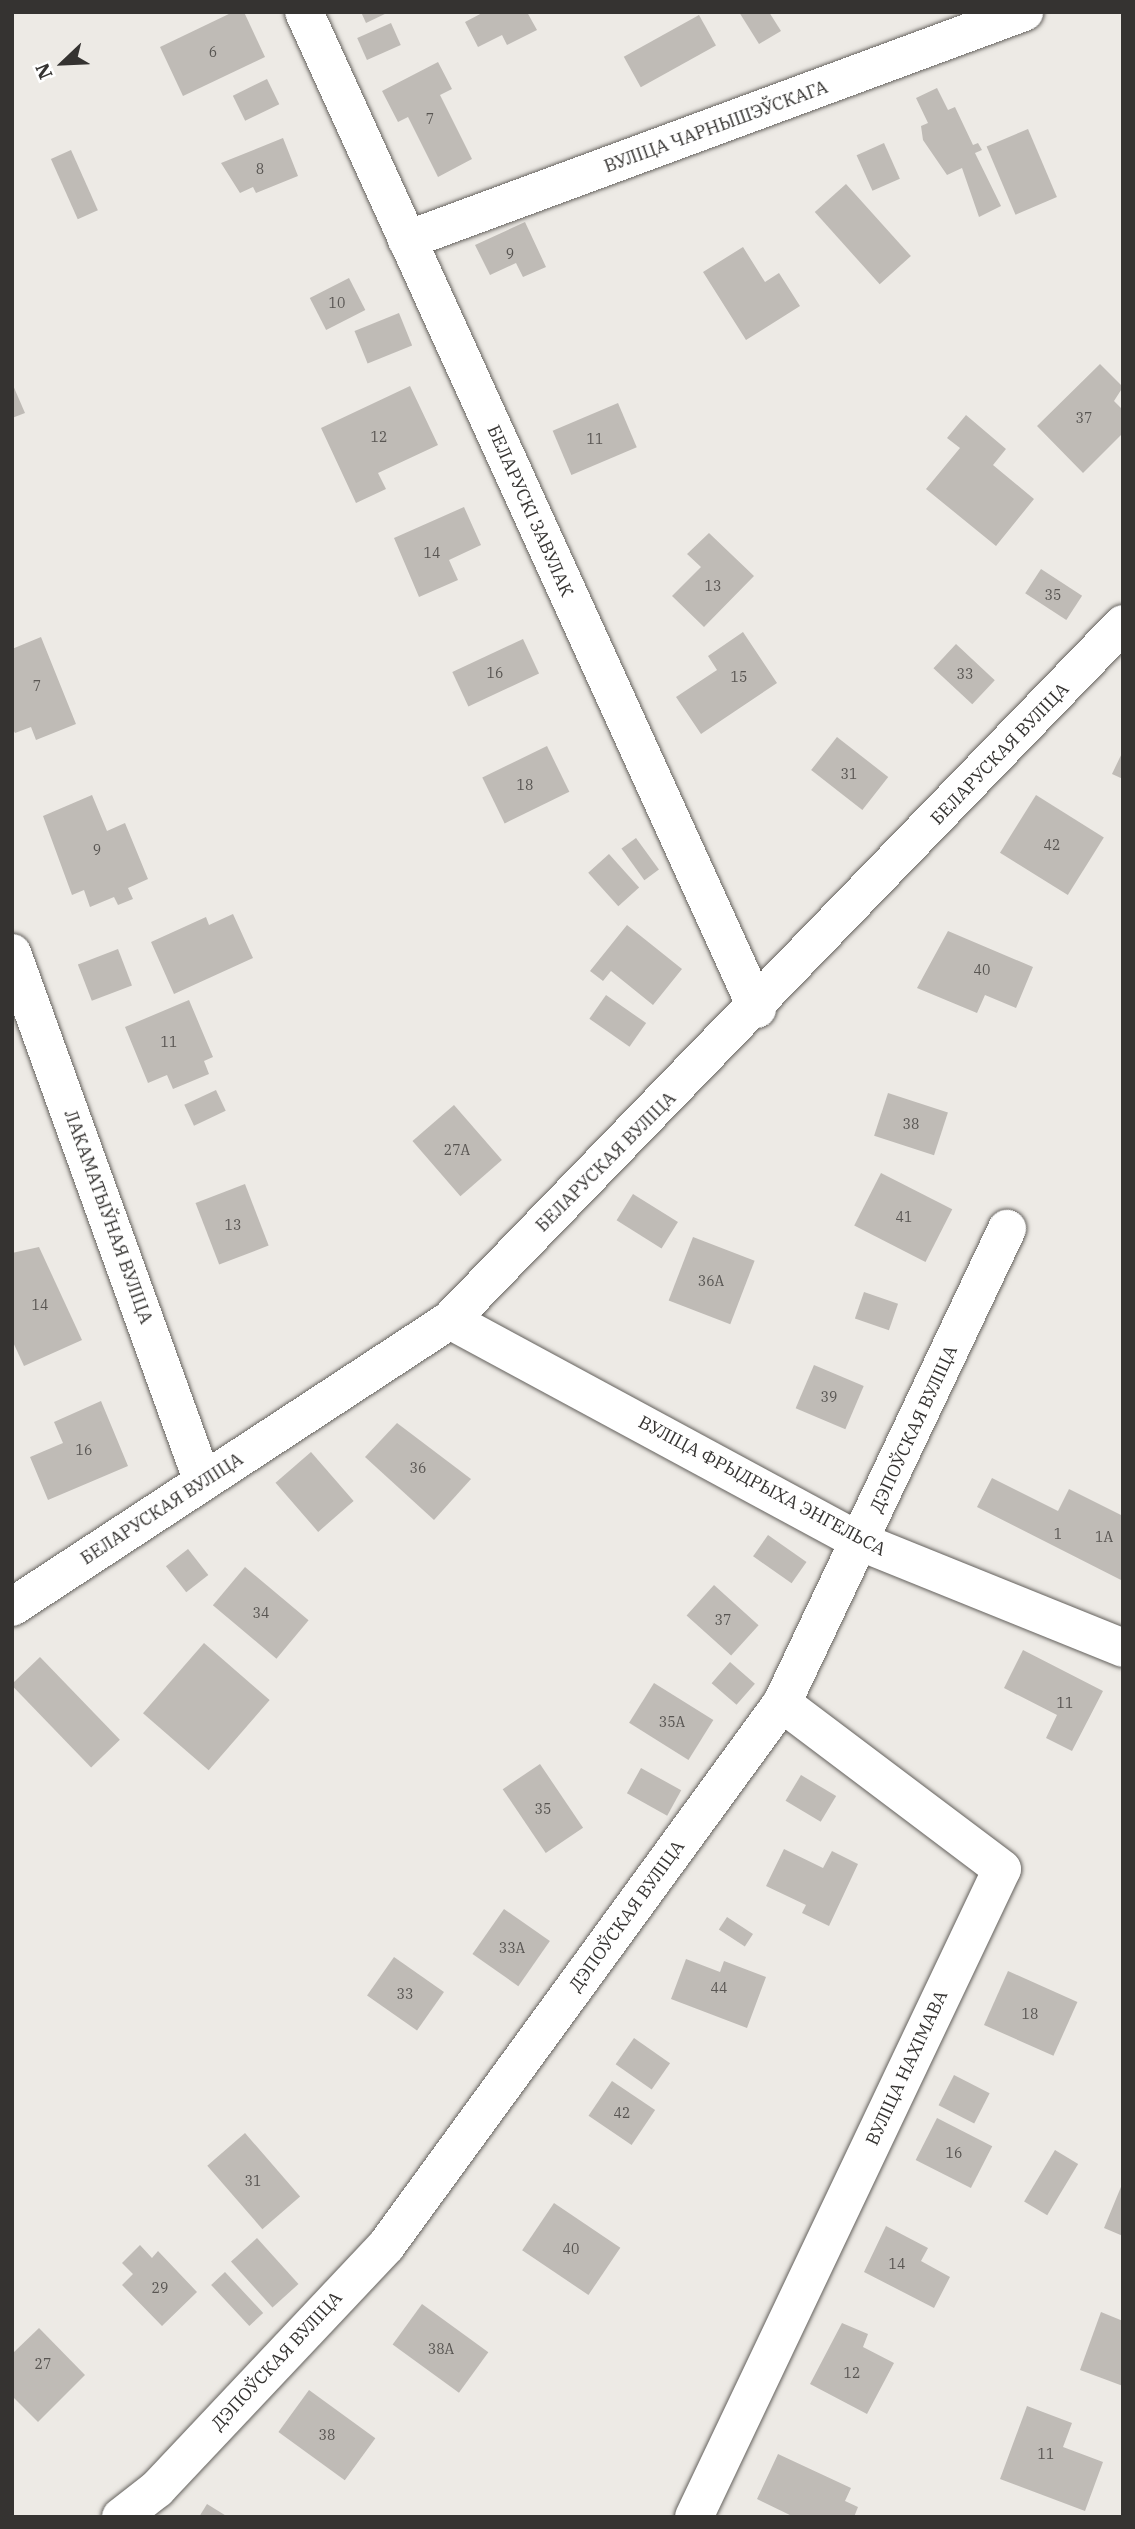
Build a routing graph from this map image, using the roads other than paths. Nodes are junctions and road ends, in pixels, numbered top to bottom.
1 (304, 12) edge
2 (1024, 12) edge
3 (947, 26) edge
4 (407, 240) junction
5 (1123, 624) edge
6 (12, 953) edge
7 (757, 1009) junction
8 (1007, 1229) dead end
9 (450, 1320) junction
10 (203, 1482) junction
11 (861, 1542) junction
12 (12, 1608) edge
13 (1123, 1648) edge
14 (782, 1703) junction
15 (121, 2517) edge
16 (694, 2517) edge

1 - 4 street, БЕЛАРУСКІ ЗАВУЛАК
2 - 3 street, ВУЛІЦА ЧАРНЫШЭЎСКАГА
3 - 4 street, ВУЛІЦА ЧАРНЫШЭЎСКАГА
4 - 7 street, БЕЛАРУСКІ ЗАВУЛАК
5 - 7 street, БЕЛАРУСКАЯ ВУЛІЦА
6 - 10 street, ЛАКАМАТЫЎНАЯ ВУЛІЦА
7 - 9 street, БЕЛАРУСКАЯ ВУЛІЦА
8 - 11 street, ДЭПОЎСКАЯ ВУЛІЦА
9 - 10 street, БЕЛАРУСКАЯ ВУЛІЦА
9 - 11 street, ВУЛІЦА ФРЫДРЫХА ЭНГЕЛЬСА
10 - 12 street, БЕЛАРУСКАЯ ВУЛІЦА
11 - 13 street, ВУЛІЦА ФРЫДРЫХА ЭНГЕЛЬСА
11 - 14 street, ДЭПОЎСКАЯ ВУЛІЦА
14 - 15 street, ДЭПОЎСКАЯ ВУЛІЦА
14 - 16 street, ВУЛІЦА НАХІМАВА

